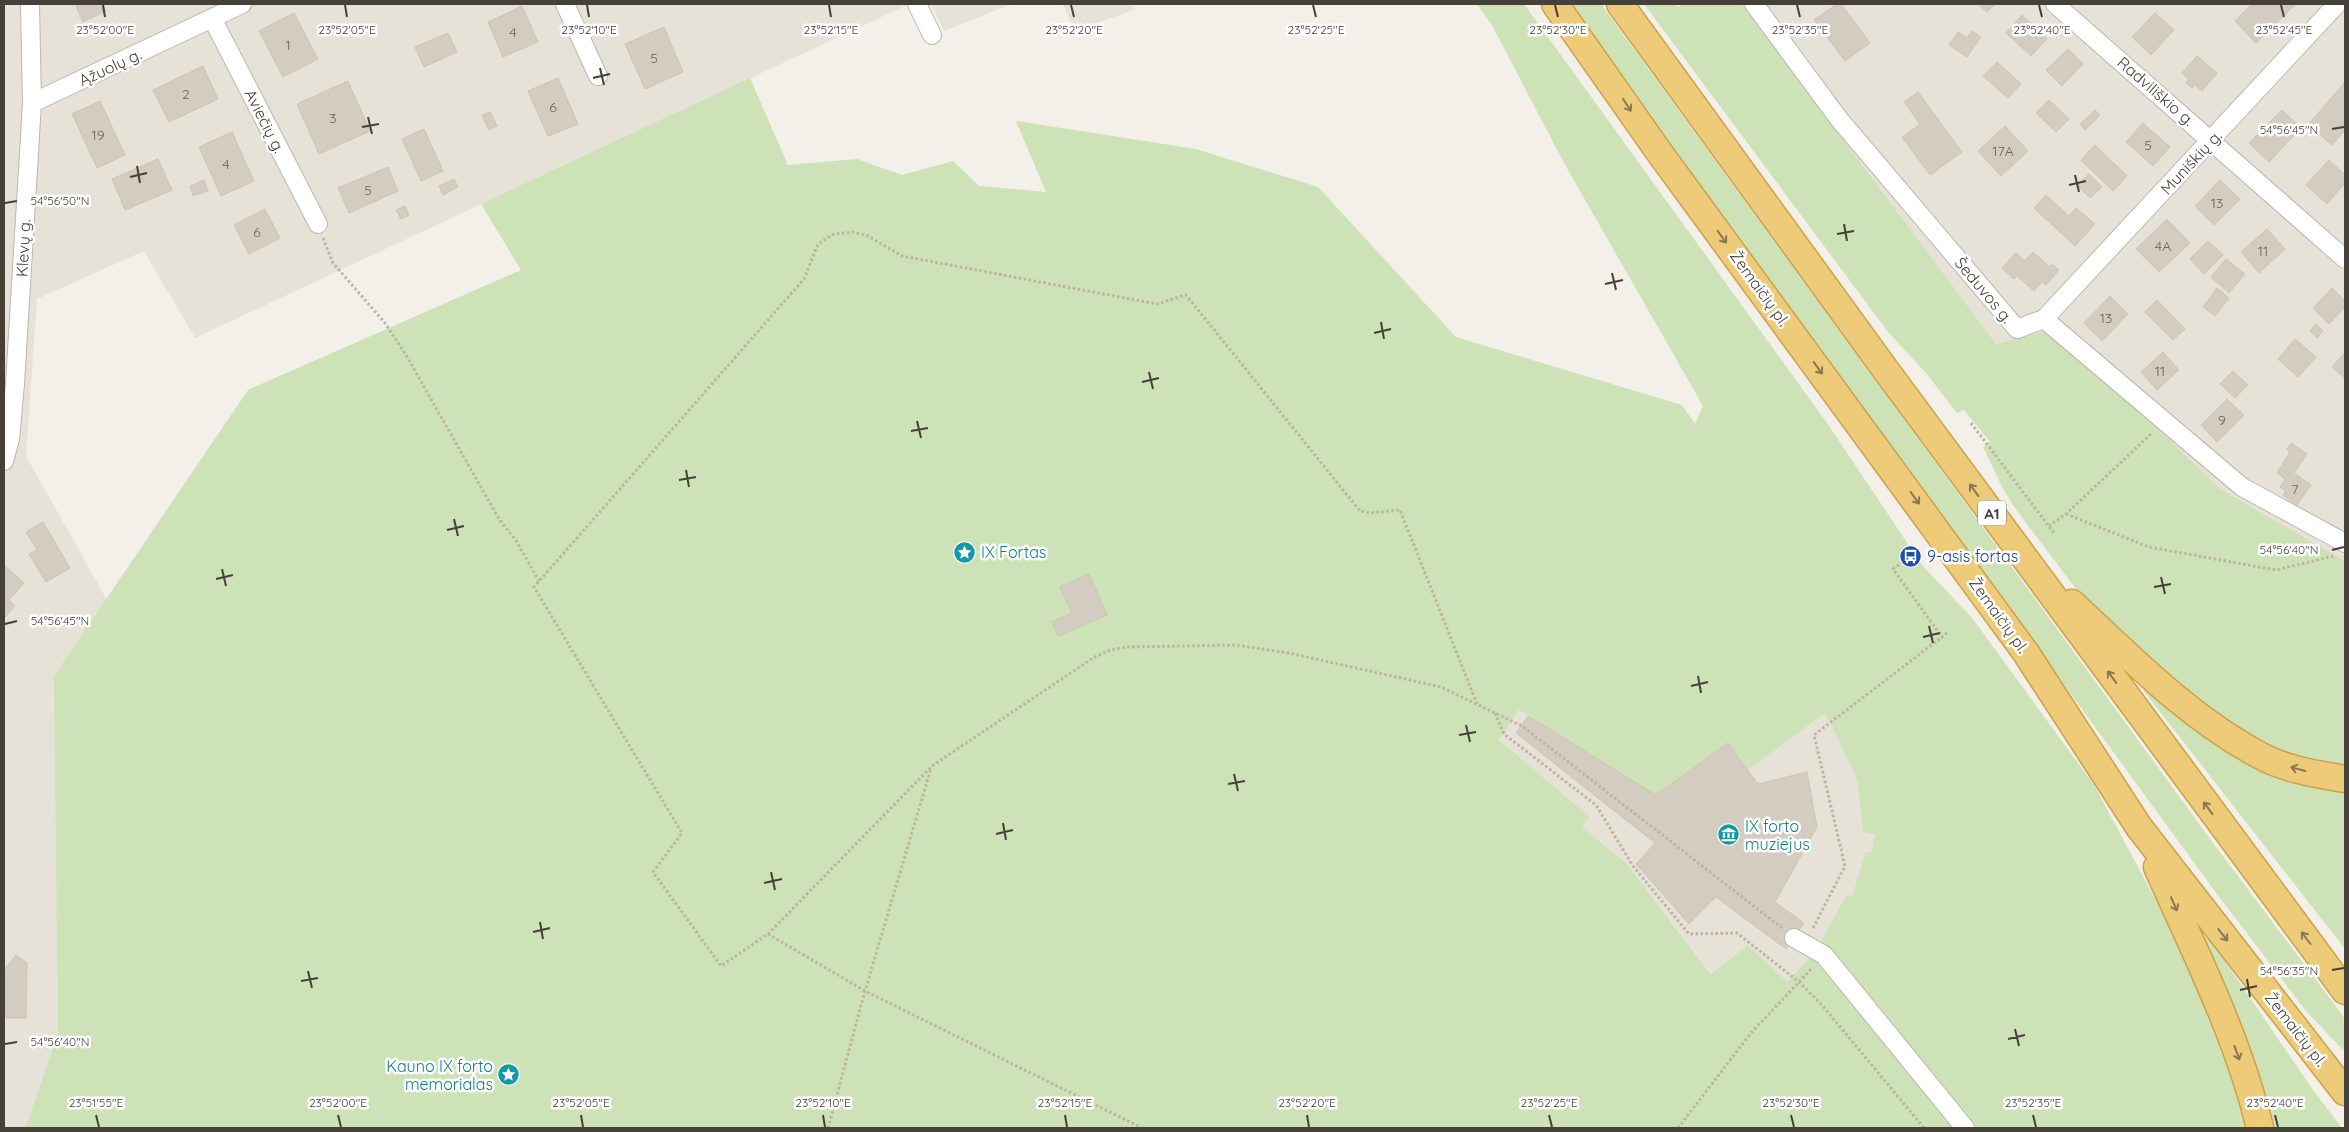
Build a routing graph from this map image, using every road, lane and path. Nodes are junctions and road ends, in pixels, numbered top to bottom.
1 (30, 4) edge
2 (242, 4) edge
3 (564, 4) edge
4 (917, 4) edge
5 (1555, 4) edge
6 (1620, 4) edge
7 (1754, 4) edge
8 (2056, 4) edge
9 (2337, 4) edge
10 (212, 18) junction
11 (932, 35) dead end
12 (598, 76) dead end
13 (32, 103) junction
14 (2212, 139) junction
15 (318, 224) joint
16 (2345, 259) edge
17 (2044, 319) junction
18 (2166, 420) junction
19 (1971, 423) dead end
20 (4, 461) edge
21 (2066, 514) junction
22 (2049, 526) junction
23 (2054, 533) dead end
24 (2342, 548) edge
25 (1911, 556) dead end
26 (2024, 556) junction
27 (539, 581) junction
28 (1948, 632) dead end
29 (1942, 637) junction
30 (1477, 704) junction
31 (1494, 712) junction
32 (932, 766) junction
33 (2345, 779) edge
34 (2139, 827) junction
35 (768, 934) junction
36 (1799, 941) junction
37 (1799, 982) junction
38 (865, 991) junction
39 (2345, 991) edge
40 (2339, 1085) edge
41 (828, 1128) edge
42 (1142, 1128) edge
43 (1678, 1128) edge
44 (1924, 1128) edge
45 (1965, 1128) edge
46 (2260, 1128) edge

1 - 13 street, Klevų g.
2 - 10 street, Ąžuolų g.
3 - 12 street
4 - 11 street
5 -> 34 highway, Žemaičių pl.
26 -> 6 highway, A1
7 - 17 street, Šeduvos g.
8 - 14 street, Radviliškio g.
9 - 14 street, Muniškių g.
10 - 13 street, Ąžuolų g.
10 - 15 street, Aviečių g.
13 - 20 street, Klevų g.
14 - 16 street, Radviliškio g.
14 - 17 street, Muniškių g.
15 - 27 path
17 - 18 street
18 - 21 path
18 - 24 street
19 - 22 path
21 - 22 path
21 - 24 path
22 - 23 path
25 - 29 path
33 -> 26 highway
39 -> 26 highway, A1
27 - 30 path
27 - 35 path
28 - 29 path
29 - 36 path
30 - 31 path
30 - 32 path
31 - 36 path
31 - 37 path
32 - 35 path
32 - 38 path
34 -> 40 highway, Žemaičių pl.
34 -> 46 highway
35 - 38 path
36 - 45 street
37 - 43 path
37 - 44 path
38 - 41 path
38 - 42 path

